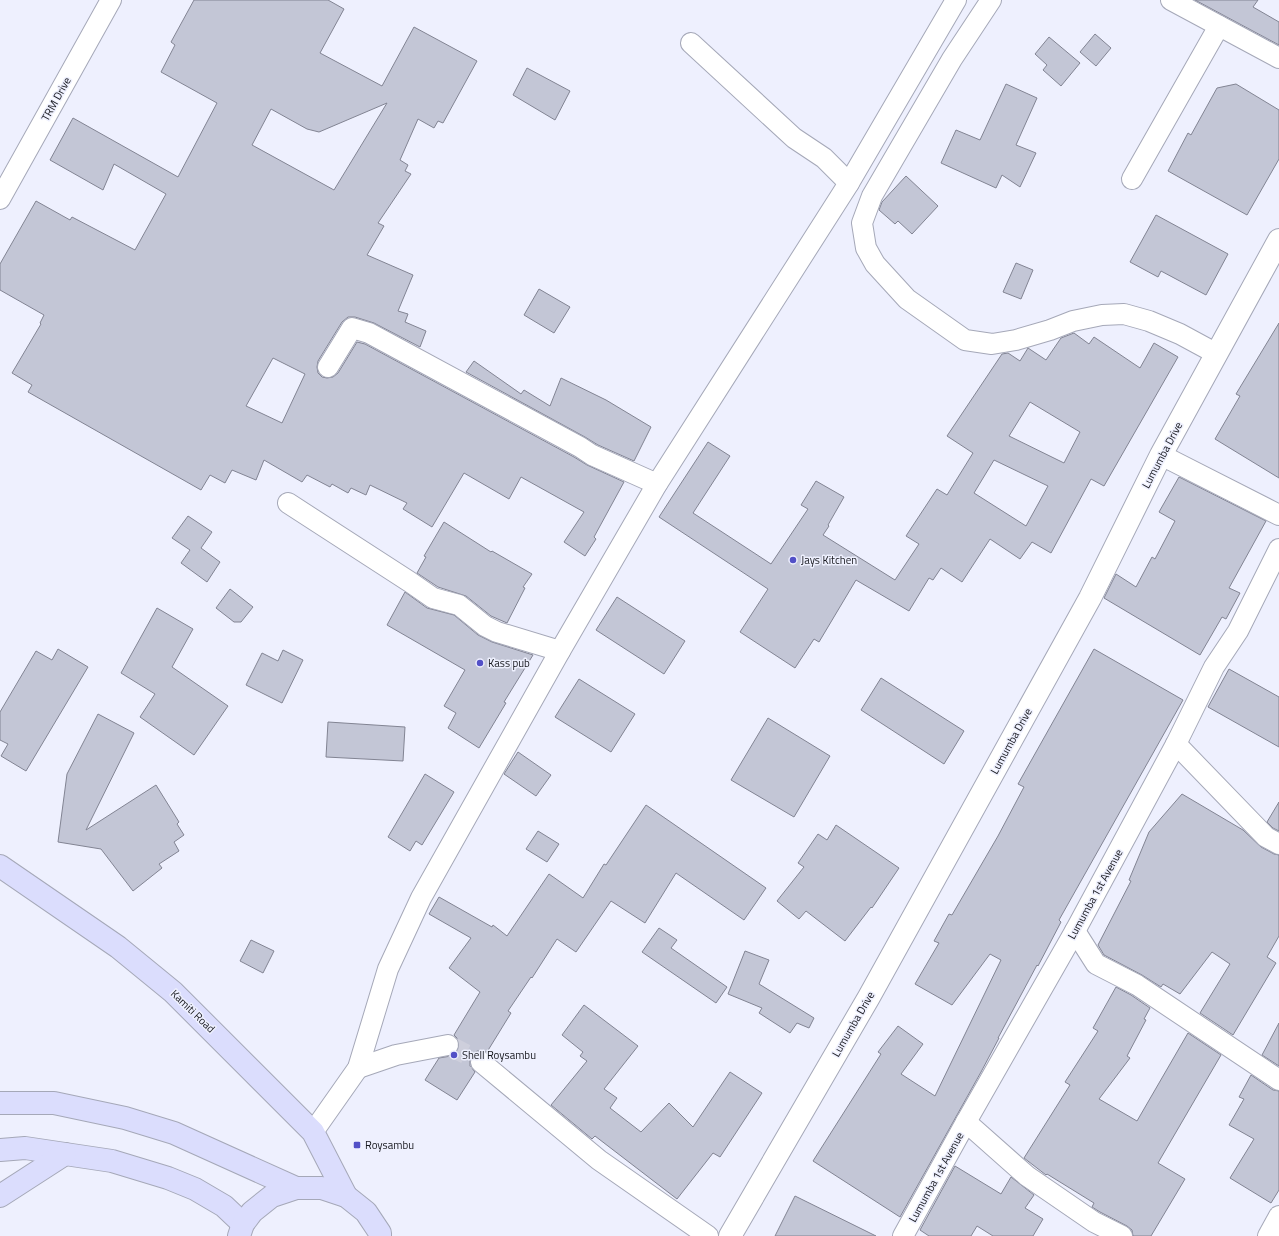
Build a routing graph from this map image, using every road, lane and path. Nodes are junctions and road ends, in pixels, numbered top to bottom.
1 (111, 0) edge
2 (956, 0) edge
3 (991, 0) edge
4 (1171, 0) edge
5 (1219, 26) junction
6 (691, 43) dead end
7 (1279, 58) edge
8 (1132, 179) dead end
9 (849, 183) junction
10 (0, 199) edge
11 (1279, 240) edge
12 (1217, 354) junction
13 (328, 367) dead end
14 (1161, 455) junction
15 (658, 484) junction
16 (288, 503) dead end
17 (1279, 515) edge
18 (1279, 549) edge
19 (560, 651) junction
20 (1176, 744) junction
21 (1279, 844) edge
22 (0, 866) edge
23 (1075, 931) junction
24 (448, 1045) tunnel mouth
25 (481, 1062) tunnel mouth
26 (358, 1068) junction
27 (1279, 1080) edge
28 (0, 1103) edge
29 (966, 1122) junction
30 (313, 1132) junction
31 (0, 1150) edge
32 (66, 1154) junction
33 (296, 1188) junction
34 (0, 1196) edge
35 (346, 1196) junction
36 (1279, 1216) edge
37 (241, 1230) edge
38 (380, 1236) edge
39 (708, 1236) edge
40 (730, 1236) edge
41 (903, 1236) edge
42 (1122, 1236) edge
43 (1268, 1236) edge

1 - 10 street, TRM Drive
2 - 9 street
3 - 12 street
4 - 5 street
5 - 7 street
5 - 8 street
6 - 9 street
9 - 15 street
11 - 12 street, Lumumba Drive
12 - 14 street, Lumumba Drive
13 - 15 street
14 - 17 street
14 - 40 street, Lumumba Drive
15 - 19 street
16 - 19 street
18 - 20 street, Lumumba 1st Avenue
19 - 26 street
20 - 21 street
20 - 23 street, Lumumba 1st Avenue
22 - 30 main road, Kamiti Road
23 - 27 street
23 - 29 street, Lumumba 1st Avenue
24 - 26 street
25 - 39 street
26 - 30 street
28 - 33 main road, Kamiti Road
29 - 41 street, Lumumba 1st Avenue
29 - 42 street
30 - 35 main road, Kamiti Road
31 - 32 main road, Kamiti Road
32 - 34 main road
32 - 37 main road, Kamiti Road
33 - 35 main road, Kamiti Road
33 - 37 main road, Kamiti Road
35 - 38 main road, Kamiti Road
36 - 43 street

